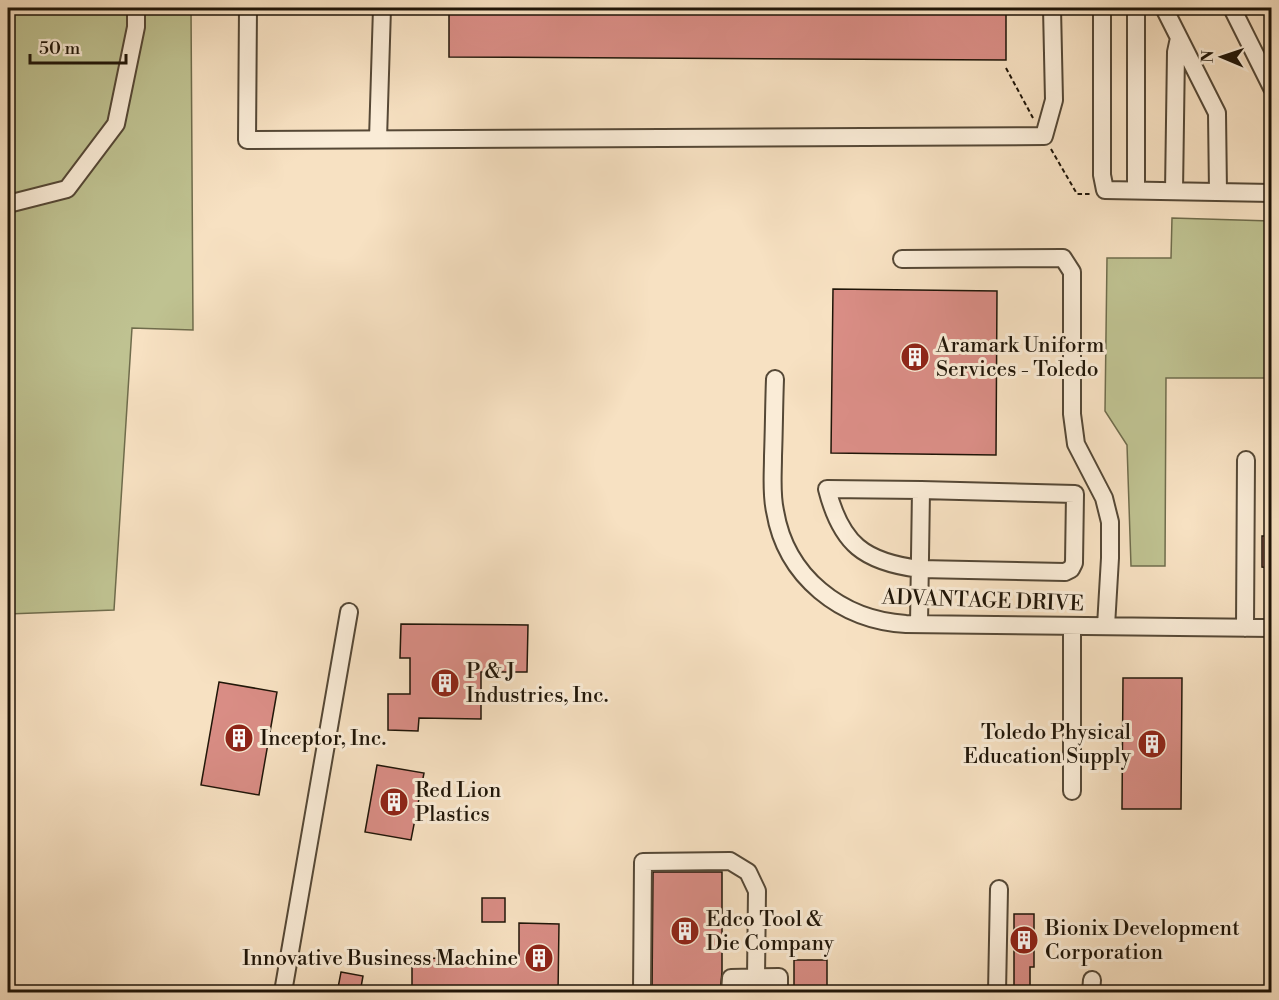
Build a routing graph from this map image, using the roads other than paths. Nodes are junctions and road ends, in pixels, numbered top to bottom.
1 (136, 8) edge
2 (248, 8) edge
3 (382, 8) edge
4 (1052, 8) edge
5 (1102, 8) edge
6 (1136, 8) edge
7 (1164, 8) edge
8 (1232, 8) edge
9 (1179, 38) junction
10 (1272, 88) edge
11 (378, 140) junction
12 (1136, 190) junction
13 (1174, 191) junction
14 (1218, 192) junction
15 (1272, 194) edge
16 (8, 204) edge
17 (902, 259) dead end
18 (775, 379) dead end
19 (1246, 460) dead end
20 (1096, 483) junction
21 (921, 490) junction
22 (1075, 494) junction
23 (920, 569) junction
24 (349, 612) dead end
25 (919, 624) junction
26 (1072, 626) junction
27 (1106, 626) junction
28 (1245, 628) junction
29 (1272, 628) edge
30 (1072, 791) dead end
31 (999, 889) dead end
32 (756, 977) junction
33 (283, 993) edge
34 (642, 993) edge
35 (730, 993) edge
36 (779, 993) edge
37 (997, 993) edge

1 - 16 street
2 - 11 street
3 - 11 street
4 - 11 street
5 - 12 street
6 - 12 street
7 - 9 street
8 - 10 street
9 - 13 street
9 - 14 street
12 - 13 street
13 - 14 street
14 - 15 street
17 - 20 street
18 - 25 street, ADVANTAGE DRIVE
19 - 28 street
20 - 22 street
20 - 27 street
21 - 22 street
21 - 23 street
21 - 23 street
22 - 23 street
23 - 25 street
24 - 33 street
25 - 26 street, ADVANTAGE DRIVE
26 - 27 street, ADVANTAGE DRIVE
26 - 30 street
27 - 28 street, ADVANTAGE DRIVE
28 - 29 street, ADVANTAGE DRIVE
31 - 37 street
32 - 34 street
32 - 35 street
32 - 36 street

